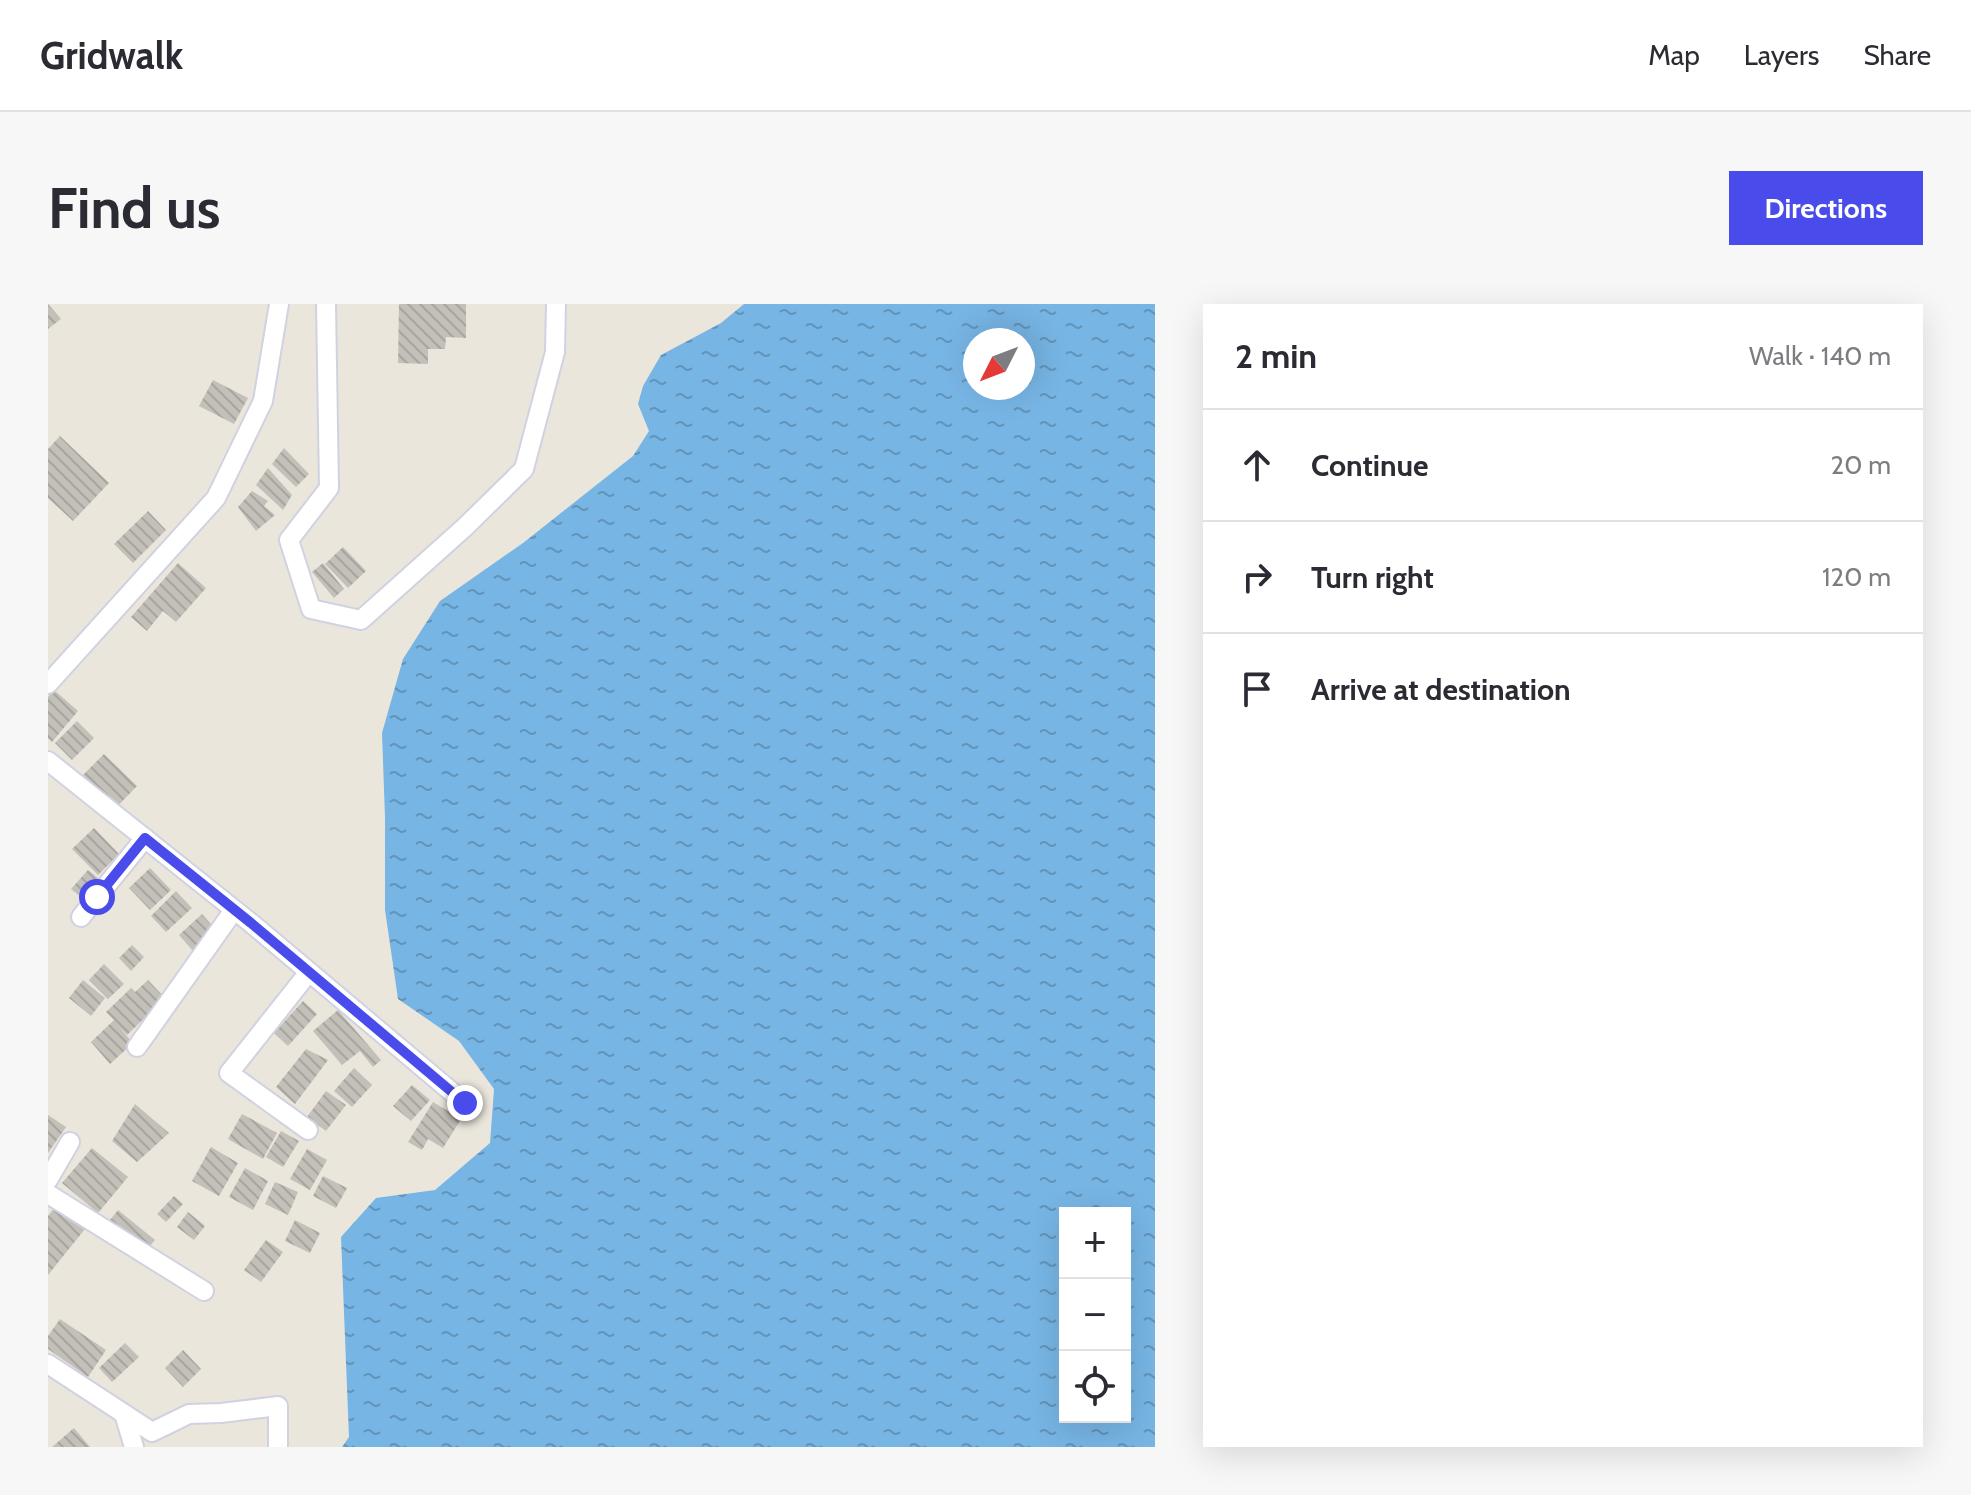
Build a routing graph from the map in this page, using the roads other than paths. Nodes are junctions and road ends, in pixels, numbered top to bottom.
1 (279, 304) edge
2 (326, 304) edge
3 (556, 304) edge
4 (48, 684) edge
5 (48, 761) edge
6 (145, 838) junction
7 (234, 910) junction
8 (81, 917) dead end
9 (309, 972) junction
10 (137, 1047) dead end
11 (465, 1103) dead end
12 (308, 1130) dead end
13 (70, 1142) dead end
14 (48, 1180) edge
15 (48, 1194) edge
16 (204, 1291) dead end
17 (48, 1364) edge
18 (124, 1414) junction
19 (134, 1447) edge
20 (278, 1447) edge

1 - 4 street
2 - 3 street
5 - 6 street
6 - 7 street
6 - 8 street
7 - 9 street
7 - 10 street
9 - 11 street
9 - 12 street
13 - 14 street
15 - 16 street
17 - 18 street
18 - 19 street
18 - 20 street

